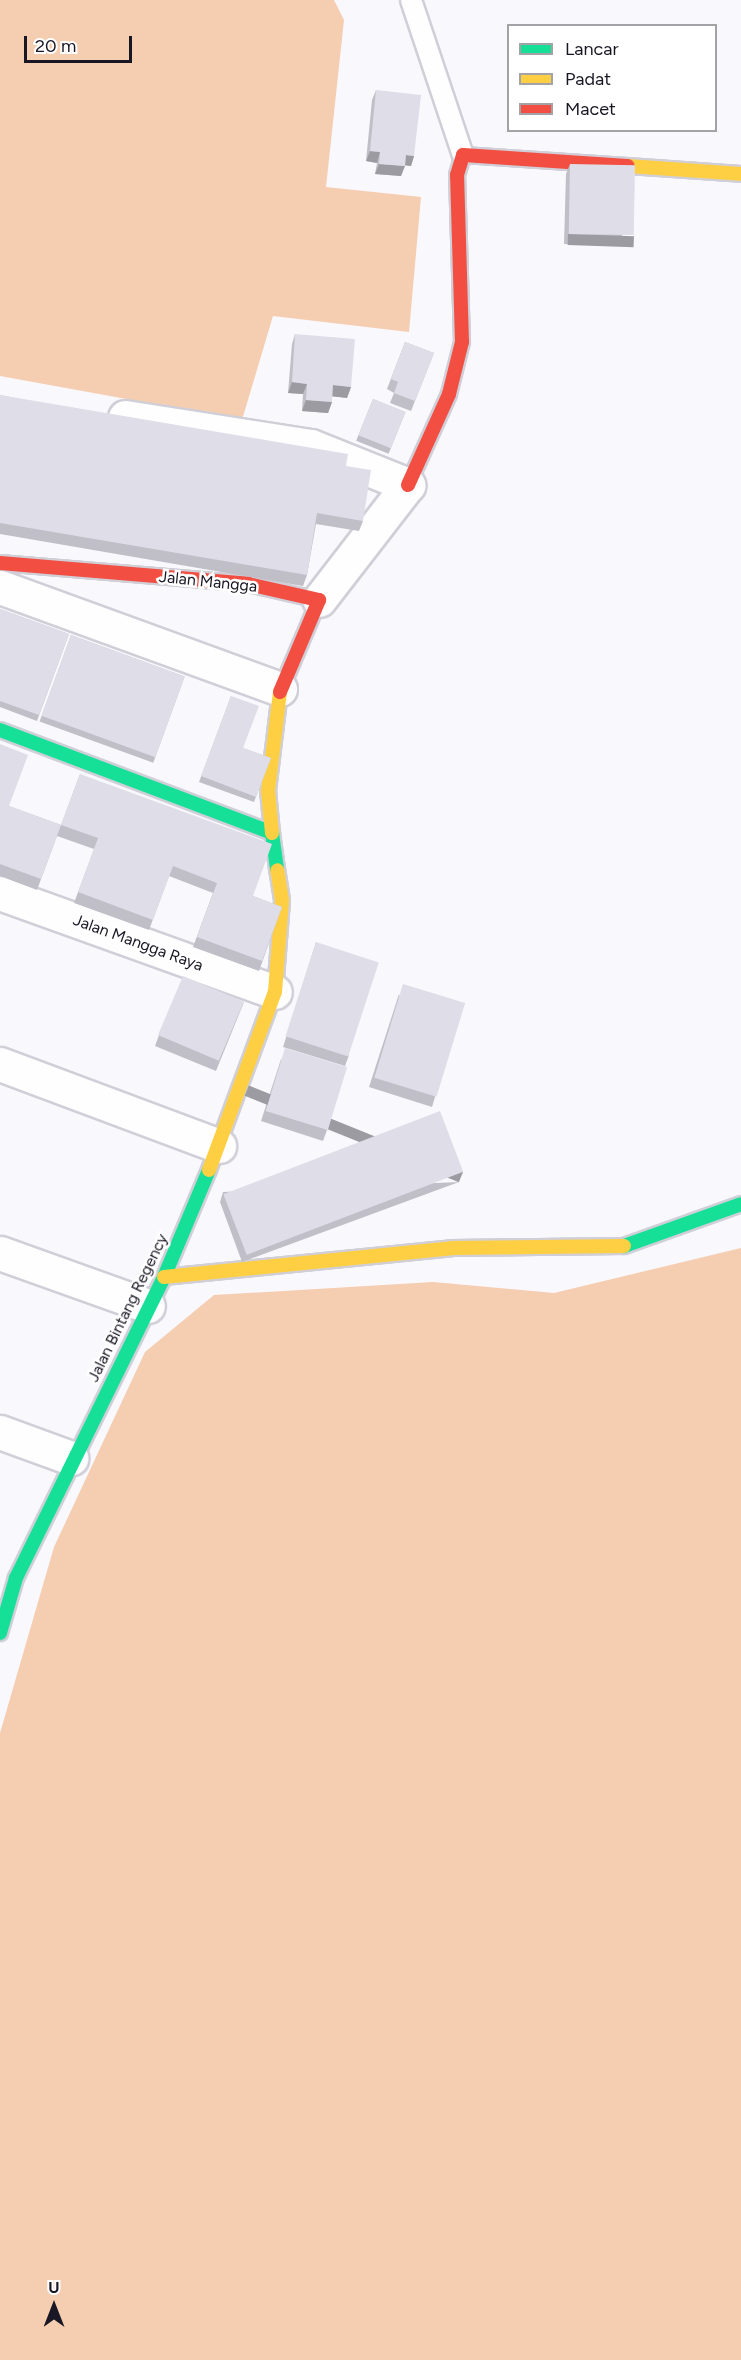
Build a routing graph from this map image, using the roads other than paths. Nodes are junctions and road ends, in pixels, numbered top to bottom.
1 (411, 0) edge
2 (463, 155) junction
3 (741, 174) edge
4 (92, 412) edge
5 (408, 485) junction
6 (0, 562) edge
7 (0, 587) edge
8 (319, 600) junction
9 (280, 689) junction
10 (0, 730) edge
11 (272, 833) junction
12 (0, 893) edge
13 (275, 992) junction
14 (0, 1064) edge
15 (219, 1146) junction
16 (741, 1204) edge
17 (0, 1253) edge
18 (164, 1277) junction
19 (148, 1306) junction
20 (0, 1432) edge
21 (71, 1458) junction
22 (0, 1634) edge

1 - 2 lane
2 - 3 street
2 - 5 street
4 - 5 street
5 - 8 street
6 - 8 street, Jalan Mangga
7 - 9 street
8 - 9 street
9 - 11 street
10 - 11 street
11 - 13 street
12 - 13 street, Jalan Mangga Raya
13 - 15 street, Jalan Bintang Regency
14 - 15 street
15 - 18 street, Jalan Bintang Regency
16 - 18 street
17 - 19 street
18 - 19 street, Jalan Bintang Regency
19 - 21 street, Jalan Bintang Regency
20 - 21 street
21 - 22 street, Jalan Bintang Regency

